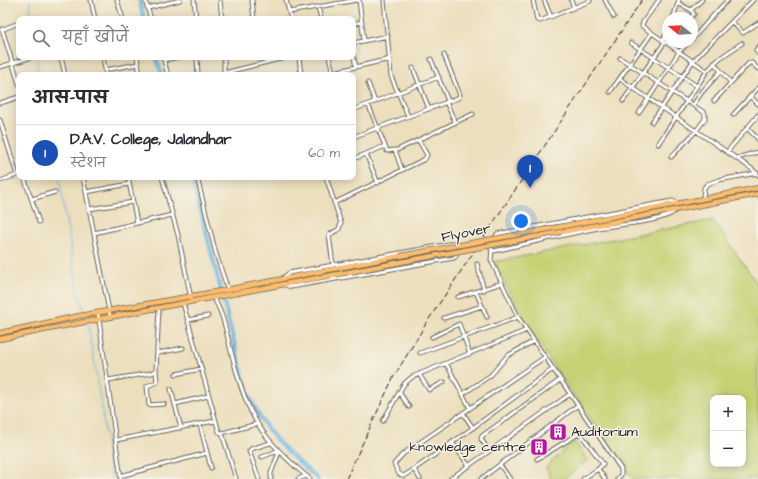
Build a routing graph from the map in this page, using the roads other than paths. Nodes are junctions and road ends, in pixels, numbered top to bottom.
1 (91, 0) edge
2 (117, 0) edge
3 (145, 0) edge
4 (180, 0) edge
5 (194, 0) edge
6 (220, 0) edge
7 (253, 0) edge
8 (286, 0) edge
9 (358, 0) edge
10 (384, 0) edge
11 (533, 0) edge
12 (544, 0) edge
13 (571, 0) edge
14 (605, 0) edge
15 (658, 0) edge
16 (702, 0) edge
17 (728, 0) edge
18 (754, 0) edge
19 (590, 1) edge
20 (678, 1) edge
21 (167, 2) edge
22 (318, 7) junction
23 (148, 8) junction
24 (574, 8) junction
25 (691, 10) joint
26 (289, 12) junction
27 (675, 12) edge
28 (94, 16) edge
29 (122, 16) edge
30 (150, 16) edge
31 (196, 16) edge
32 (222, 16) edge
33 (254, 16) edge
34 (290, 16) edge
35 (320, 16) edge
36 (551, 17) junction
37 (614, 17) dead end
38 (362, 22) junction
39 (732, 22) junction
40 (356, 23) edge
41 (758, 23) edge
42 (16, 24) dead end
43 (1, 30) edge
44 (652, 33) junction
45 (698, 33) edge
46 (388, 36) junction
47 (662, 39) edge
48 (364, 41) junction
49 (356, 42) edge
50 (631, 43) dead end
51 (742, 43) dead end
52 (662, 47) edge
53 (758, 47) edge
54 (674, 48) edge
55 (683, 48) edge
56 (640, 49) junction
57 (679, 52) junction
58 (758, 54) edge
59 (444, 55) dead end
60 (620, 58) dead end
61 (654, 58) junction
62 (431, 59) dead end
63 (22, 60) edge
64 (62, 60) edge
65 (103, 60) edge
66 (137, 60) edge
67 (163, 60) edge
68 (198, 60) edge
69 (224, 60) edge
70 (277, 60) edge
71 (299, 60) edge
72 (330, 60) edge
73 (354, 60) edge
74 (390, 60) junction
75 (693, 62) junction
76 (12, 63) junction
77 (714, 63) junction
78 (138, 64) junction
79 (630, 65) junction
80 (0, 67) edge
81 (356, 67) junction
82 (412, 68) dead end
83 (668, 68) junction
84 (758, 69) edge
85 (105, 70) joint
86 (707, 71) junction
87 (721, 71) junction
88 (64, 72) edge
89 (139, 72) edge
90 (167, 72) edge
91 (198, 72) edge
92 (224, 72) edge
93 (232, 72) edge
94 (301, 72) edge
95 (333, 72) joint
96 (644, 74) junction
97 (16, 75) edge
98 (439, 77) junction
99 (682, 77) junction
100 (620, 79) junction
101 (368, 83) dead end
102 (658, 83) junction
103 (731, 83) junction
104 (419, 86) junction
105 (697, 86) junction
106 (758, 88) edge
107 (634, 89) junction
108 (610, 92) dead end
109 (672, 92) junction
110 (398, 93) junction
111 (750, 96) junction
112 (16, 98) edge
113 (648, 99) junction
114 (623, 101) dead end
115 (714, 101) dead end
116 (375, 102) junction
117 (447, 102) junction
118 (686, 102) junction
119 (0, 103) edge
120 (368, 104) junction
121 (758, 104) edge
122 (693, 106) junction
123 (662, 108) junction
124 (356, 109) edge
125 (429, 109) junction
126 (639, 113) dead end
127 (473, 114) dead end
128 (733, 115) dead end
129 (758, 115) edge
130 (408, 116) junction
131 (676, 118) junction
132 (0, 120) edge
133 (455, 122) junction
134 (652, 122) dead end
135 (378, 128) junction
136 (747, 128) junction
137 (696, 131) junction
138 (2, 132) edge
139 (356, 136) edge
140 (419, 140) junction
141 (758, 140) edge
142 (658, 144) dead end
143 (385, 146) junction
144 (395, 151) junction
145 (727, 152) junction
146 (758, 152) edge
147 (366, 154) junction
148 (671, 157) dead end
149 (356, 158) dead end
150 (737, 158) junction
151 (16, 170) edge
152 (402, 170) junction
153 (757, 173) edge
154 (16, 176) edge
155 (25, 180) edge
156 (84, 180) edge
157 (128, 180) edge
158 (163, 180) edge
159 (198, 180) edge
160 (327, 180) edge
161 (0, 181) edge
162 (378, 183) junction
163 (129, 184) junction
164 (758, 188) edge
165 (55, 192) dead end
166 (86, 192) junction
167 (758, 194) edge
168 (703, 198) junction
169 (32, 199) junction
170 (133, 202) junction
171 (334, 203) junction
172 (678, 206) junction
173 (89, 209) junction
174 (172, 215) junction
175 (39, 222) dead end
176 (137, 223) junction
177 (94, 233) junction
178 (492, 250) junction
179 (401, 259) junction
180 (477, 264) dead end
181 (333, 265) junction
182 (283, 279) junction
183 (502, 283) junction
184 (285, 285) junction
185 (484, 290) junction
186 (228, 292) junction
187 (476, 292) junction
188 (215, 295) junction
189 (458, 297) dead end
190 (191, 299) junction
191 (183, 304) junction
192 (482, 306) junction
193 (159, 308) junction
194 (109, 311) junction
195 (98, 312) junction
196 (110, 316) junction
197 (208, 316) dead end
198 (487, 317) dead end
199 (518, 317) junction
200 (100, 318) junction
201 (444, 318) dead end
202 (188, 320) junction
203 (527, 330) junction
204 (0, 333) edge
205 (432, 337) dead end
206 (465, 337) junction
207 (0, 339) edge
208 (534, 341) junction
209 (184, 348) dead end
210 (158, 353) junction
211 (420, 353) dead end
212 (470, 354) junction
213 (545, 357) junction
214 (446, 363) junction
215 (201, 369) junction
216 (553, 369) junction
217 (156, 370) junction
218 (176, 374) dead end
219 (419, 374) junction
220 (108, 380) junction
221 (560, 380) junction
222 (444, 382) dead end
223 (171, 389) dead end
224 (399, 392) junction
225 (463, 394) junction
226 (570, 394) junction
227 (208, 396) junction
228 (164, 404) dead end
229 (175, 404) junction
230 (578, 405) junction
231 (409, 408) dead end
232 (470, 408) junction
233 (463, 413) junction
234 (215, 421) junction
235 (383, 421) dead end
236 (257, 424) junction
237 (200, 425) junction
238 (181, 428) junction
239 (473, 428) junction
240 (222, 433) junction
241 (116, 440) junction
242 (452, 442) junction
243 (270, 443) junction
244 (278, 451) junction
245 (489, 451) junction
246 (207, 453) junction
247 (262, 457) dead end
248 (537, 459) dead end
249 (500, 464) junction
250 (469, 466) junction
251 (211, 468) dead end
252 (414, 469) junction
253 (598, 469) junction
254 (306, 476) junction
255 (120, 478) edge
256 (236, 479) edge
257 (259, 479) edge
258 (271, 479) edge
259 (298, 479) edge
260 (310, 479) edge
261 (420, 479) edge
262 (450, 479) edge
263 (481, 479) edge
264 (510, 479) edge
265 (583, 479) edge
266 (605, 479) edge
267 (618, 479) edge

1 - 28 street
2 - 29 street
3 - 23 street
4 - 21 street
5 - 31 street
6 - 32 street
7 - 33 street
8 - 26 street
9 - 22 street
9 - 38 street
10 - 46 street
11 - 36 street
12 - 36 street
13 - 24 street
14 - 37 street
15 - 44 street
16 - 25 street
17 - 45 street
18 - 39 street
19 - 24 street
20 - 25 street
20 - 27 street
21 - 23 street
22 - 26 street
22 - 35 street
23 - 30 street
24 - 36 street
26 - 34 street
38 - 40 street
38 - 48 street
39 - 41 street
39 - 75 street
42 - 43 street
43 - 76 street
44 - 47 street
44 - 56 street
46 - 48 street
46 - 74 street
48 - 49 street
50 - 56 street
51 - 77 street
52 - 61 street
53 - 58 street
54 - 57 street
55 - 57 street
56 - 61 street
56 - 79 street
57 - 75 street
57 - 83 street
59 - 117 street
60 - 79 street
61 - 83 street
61 - 96 street
62 - 98 street
63 - 76 street
64 - 88 street
65 - 85 street
66 - 78 street
67 - 90 street
68 - 91 street
69 - 92 street
70 - 93 street
71 - 94 street
72 - 95 street
73 - 81 street
74 - 81 street
74 - 110 street
75 - 86 street
75 - 99 street
76 - 80 street
76 - 97 street
77 - 86 street
77 - 87 street
78 - 85 street
78 - 89 street
79 - 96 street
79 - 100 street
81 - 95 street
82 - 104 street
83 - 99 street
83 - 102 street
84 - 103 street
86 - 105 street
87 - 103 street
87 - 122 street
96 - 102 street
96 - 107 street
98 - 104 street
98 - 117 street
99 - 105 street
99 - 109 street
100 - 107 street
100 - 108 street
101 - 116 street
102 - 109 street
102 - 113 street
103 - 115 street
104 - 110 street
104 - 125 street
105 - 118 street
106 - 111 street
107 - 113 street
107 - 114 street
109 - 118 street
109 - 123 street
110 - 116 street
110 - 130 street
111 - 121 street
111 - 128 street
112 - 119 street
113 - 123 street
113 - 126 street
116 - 120 street
117 - 125 street
117 - 133 street
118 - 122 street
118 - 131 street
120 - 124 street
120 - 135 street
122 - 137 street
123 - 131 street
123 - 134 street
125 - 130 street
127 - 133 street
129 - 136 street
130 - 135 street
131 - 137 street
131 - 142 street
132 - 138 street
133 - 140 street
135 - 139 street
135 - 143 street
136 - 141 street
136 - 145 street
137 - 145 street
137 - 148 street
138 - 151 street
140 - 144 street
140 - 152 street
143 - 144 street
143 - 147 street
144 - 152 street
145 - 150 street
146 - 150 street
147 - 149 street
147 - 162 street
150 - 153 street
152 - 162 street
153 - 168 street
154 - 161 street
155 - 169 street
156 - 166 street
157 - 163 street
158 - 174 street
159 - 186 street
160 - 171 street
162 - 171 street
163 - 166 street
163 - 170 street
164 - 168 main road
165 - 169 street
166 - 173 street
167 - 172 main road
168 - 172 main road
169 - 175 street
170 - 173 street
170 - 176 street
171 - 181 street
172 - 178 street
172 - 178 street
172 - 179 main road, Flyover, bridge
172 - 179 main road, Flyover, bridge
173 - 177 street
174 - 176 street
174 - 190 street
176 - 177 street
177 - 194 street
178 - 183 street
179 - 182 main road, Flyover
179 - 184 main road, Flyover
180 - 185 street
181 - 182 street
181 - 184 street
182 - 186 main road, Flyover
183 - 185 street
183 - 199 street
184 - 186 main road, Flyover
185 - 187 street
186 - 188 main road
187 - 189 street
187 - 192 street
188 - 190 main road
188 - 236 street
190 - 191 main road
190 - 194 main road
191 - 193 main road
191 - 202 street
192 - 198 street
192 - 201 street
193 - 196 main road
193 - 210 street
194 - 195 main road
194 - 196 street
195 - 200 street
195 - 204 main road
196 - 200 main road
197 - 202 street
199 - 203 street
199 - 206 street
200 - 207 main road
200 - 220 street
202 - 215 street
203 - 208 street
203 - 212 street
205 - 206 street
206 - 211 street
206 - 212 street
208 - 213 street
208 - 225 street
209 - 210 street
210 - 217 street
212 - 214 street
213 - 216 street
213 - 232 street
214 - 219 street
214 - 225 street
215 - 218 street
215 - 227 street
216 - 221 street
216 - 239 street
217 - 220 street
217 - 228 street
219 - 222 street
219 - 224 street
220 - 241 street
221 - 226 street
221 - 245 street
223 - 229 street
224 - 231 street
224 - 235 street
225 - 232 street
226 - 230 street
226 - 245 street
227 - 229 street
227 - 234 street
229 - 238 street
230 - 249 street
230 - 267 street
232 - 233 street
233 - 239 street
233 - 252 street
234 - 237 street
234 - 240 street
236 - 240 street
236 - 243 street
237 - 238 street
237 - 246 street
238 - 241 street
239 - 242 street
240 - 256 street
241 - 255 street
242 - 250 street
242 - 252 street
243 - 244 street
243 - 257 street
244 - 247 street
244 - 254 street
244 - 258 street
245 - 250 street
246 - 251 street
246 - 255 street
248 - 253 street
249 - 263 street
249 - 264 street
250 - 262 street
252 - 261 street
253 - 265 street
253 - 266 street
254 - 259 street
254 - 260 street

